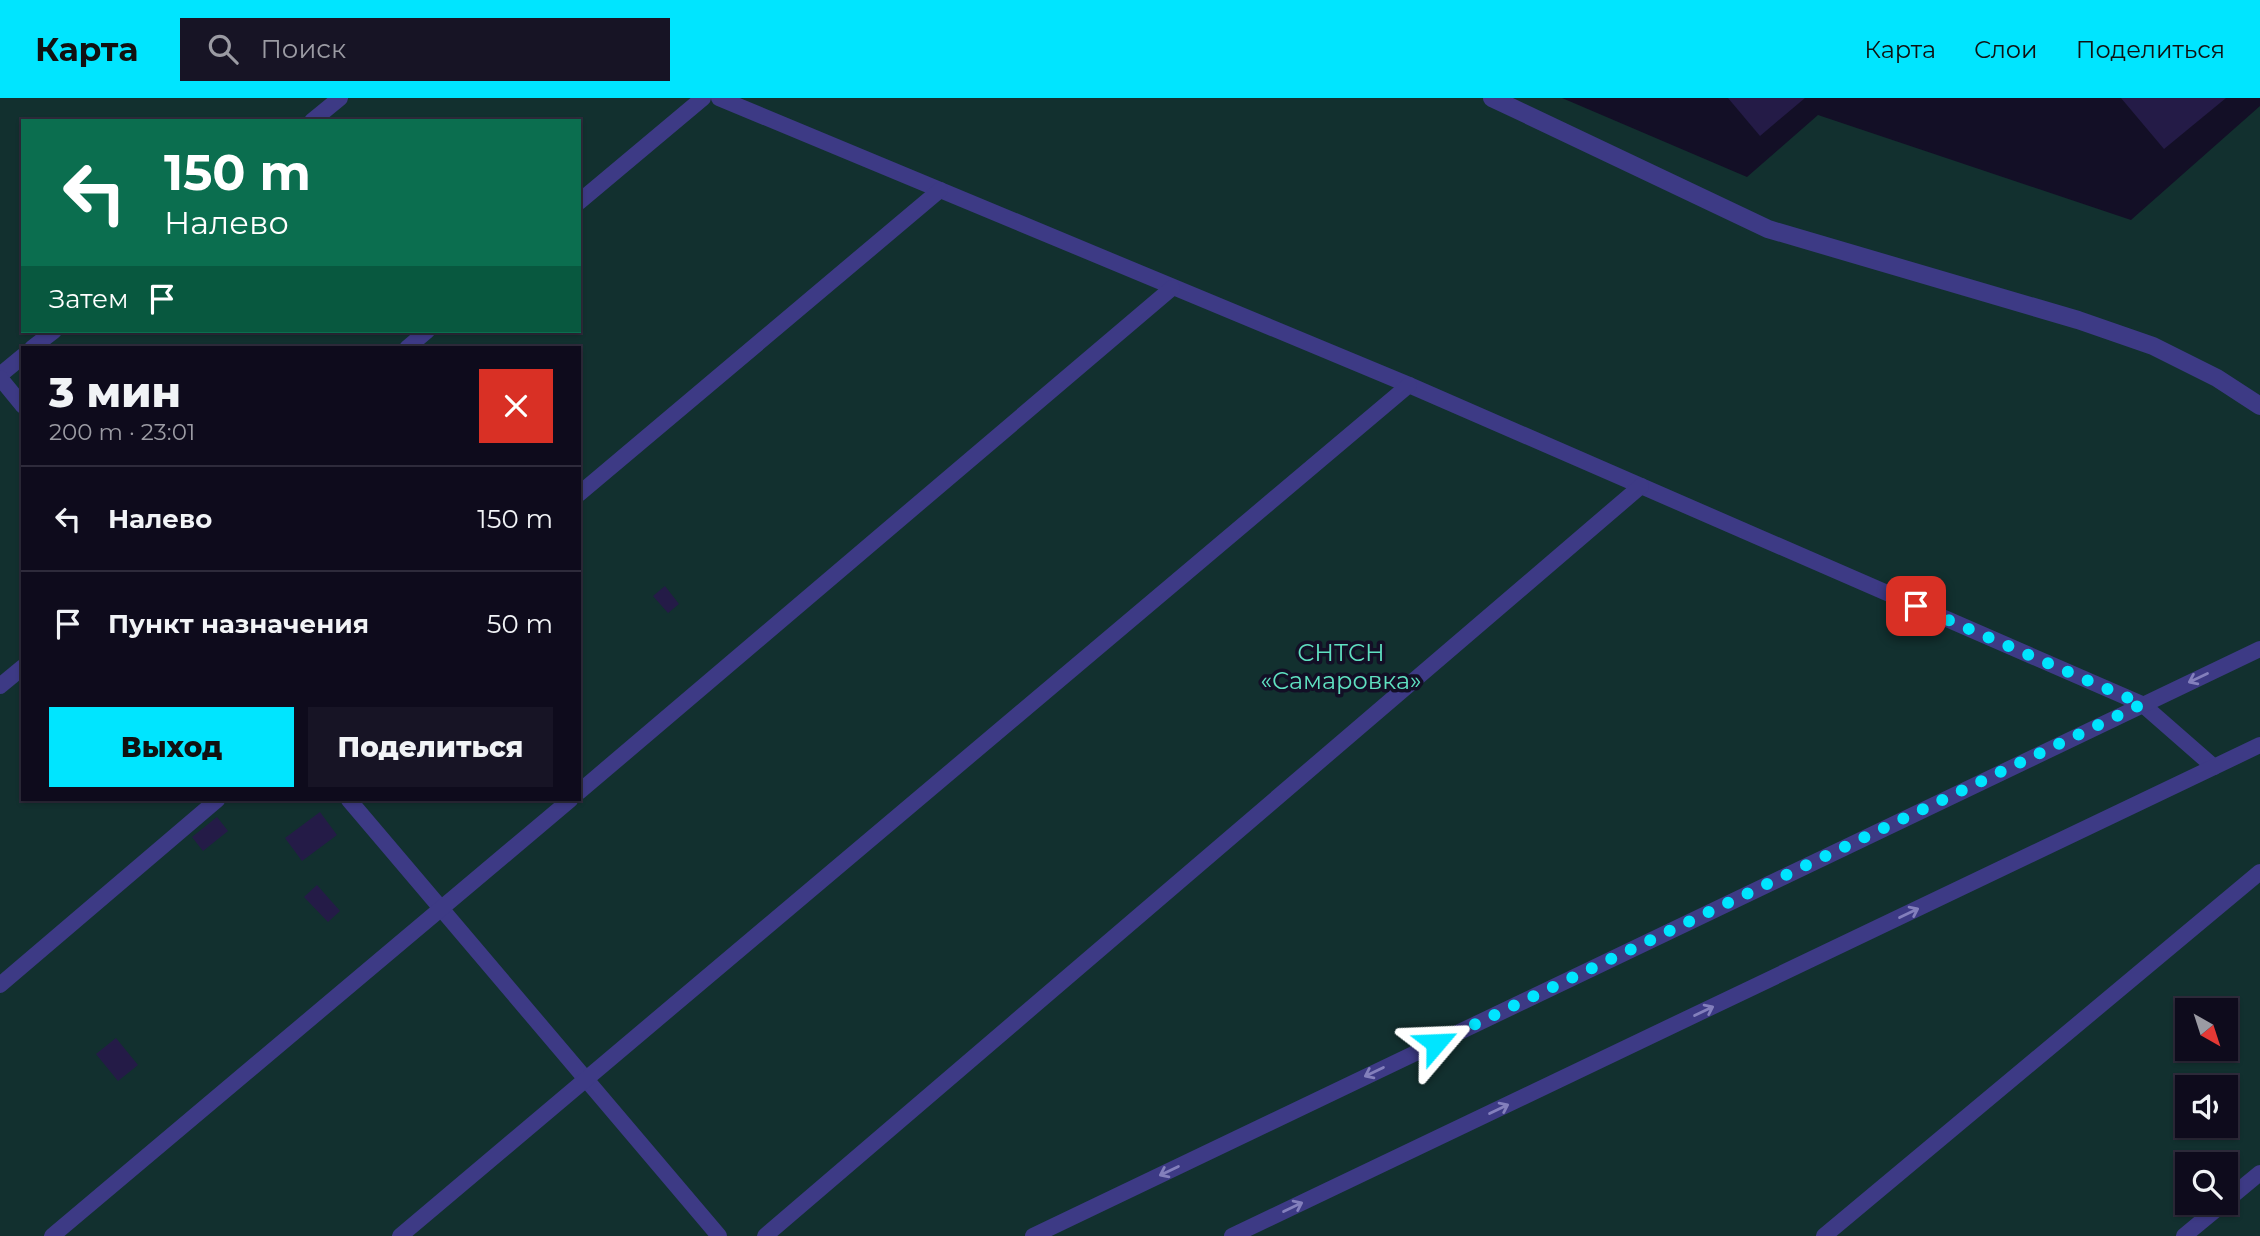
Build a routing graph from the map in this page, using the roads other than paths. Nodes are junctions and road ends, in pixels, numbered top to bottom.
1 (340, 98) edge
2 (703, 98) edge
3 (719, 98) edge
4 (1492, 98) edge
5 (314, 119) edge
6 (940, 190) junction
7 (581, 200) edge
8 (1172, 288) junction
9 (51, 333) edge
10 (425, 333) edge
11 (35, 346) edge
12 (409, 346) edge
13 (21, 358) edge
14 (0, 376) edge
15 (1409, 385) junction
16 (21, 403) edge
17 (2260, 406) edge
18 (1641, 486) junction
19 (581, 492) edge
20 (2260, 649) edge
21 (21, 669) edge
22 (0, 686) edge
23 (2142, 704) junction
24 (2260, 745) edge
25 (2214, 767) junction
26 (581, 790) edge
27 (216, 801) edge
28 (350, 801) edge
29 (569, 801) edge
30 (2260, 872) edge
31 (442, 908) junction
32 (0, 985) edge
33 (586, 1078) junction
34 (2260, 1173) edge
35 (2238, 1191) edge
36 (2209, 1215) edge
37 (52, 1236) edge
38 (400, 1236) edge
39 (719, 1236) edge
40 (765, 1236) edge
41 (1033, 1236) edge
42 (1232, 1236) edge
43 (1824, 1236) edge
44 (2184, 1236) edge

1 - 5 lane
2 - 7 lane
3 - 6 lane
4 - 17 street
6 - 8 lane
6 - 19 lane
8 - 15 lane
8 - 26 lane
9 - 11 lane
10 - 12 lane
13 - 14 lane
14 - 16 lane
15 - 18 lane
15 - 33 lane
18 - 23 lane
18 - 40 lane
20 -> 23 lane
21 - 22 lane
23 - 25 lane
23 -> 41 lane
24 - 25 lane
42 -> 25 lane
27 - 32 lane
28 - 31 lane
29 - 31 lane
30 - 43 lane
31 - 33 lane
31 - 37 lane
33 - 38 lane
33 - 39 lane
34 - 35 lane
36 - 44 lane

